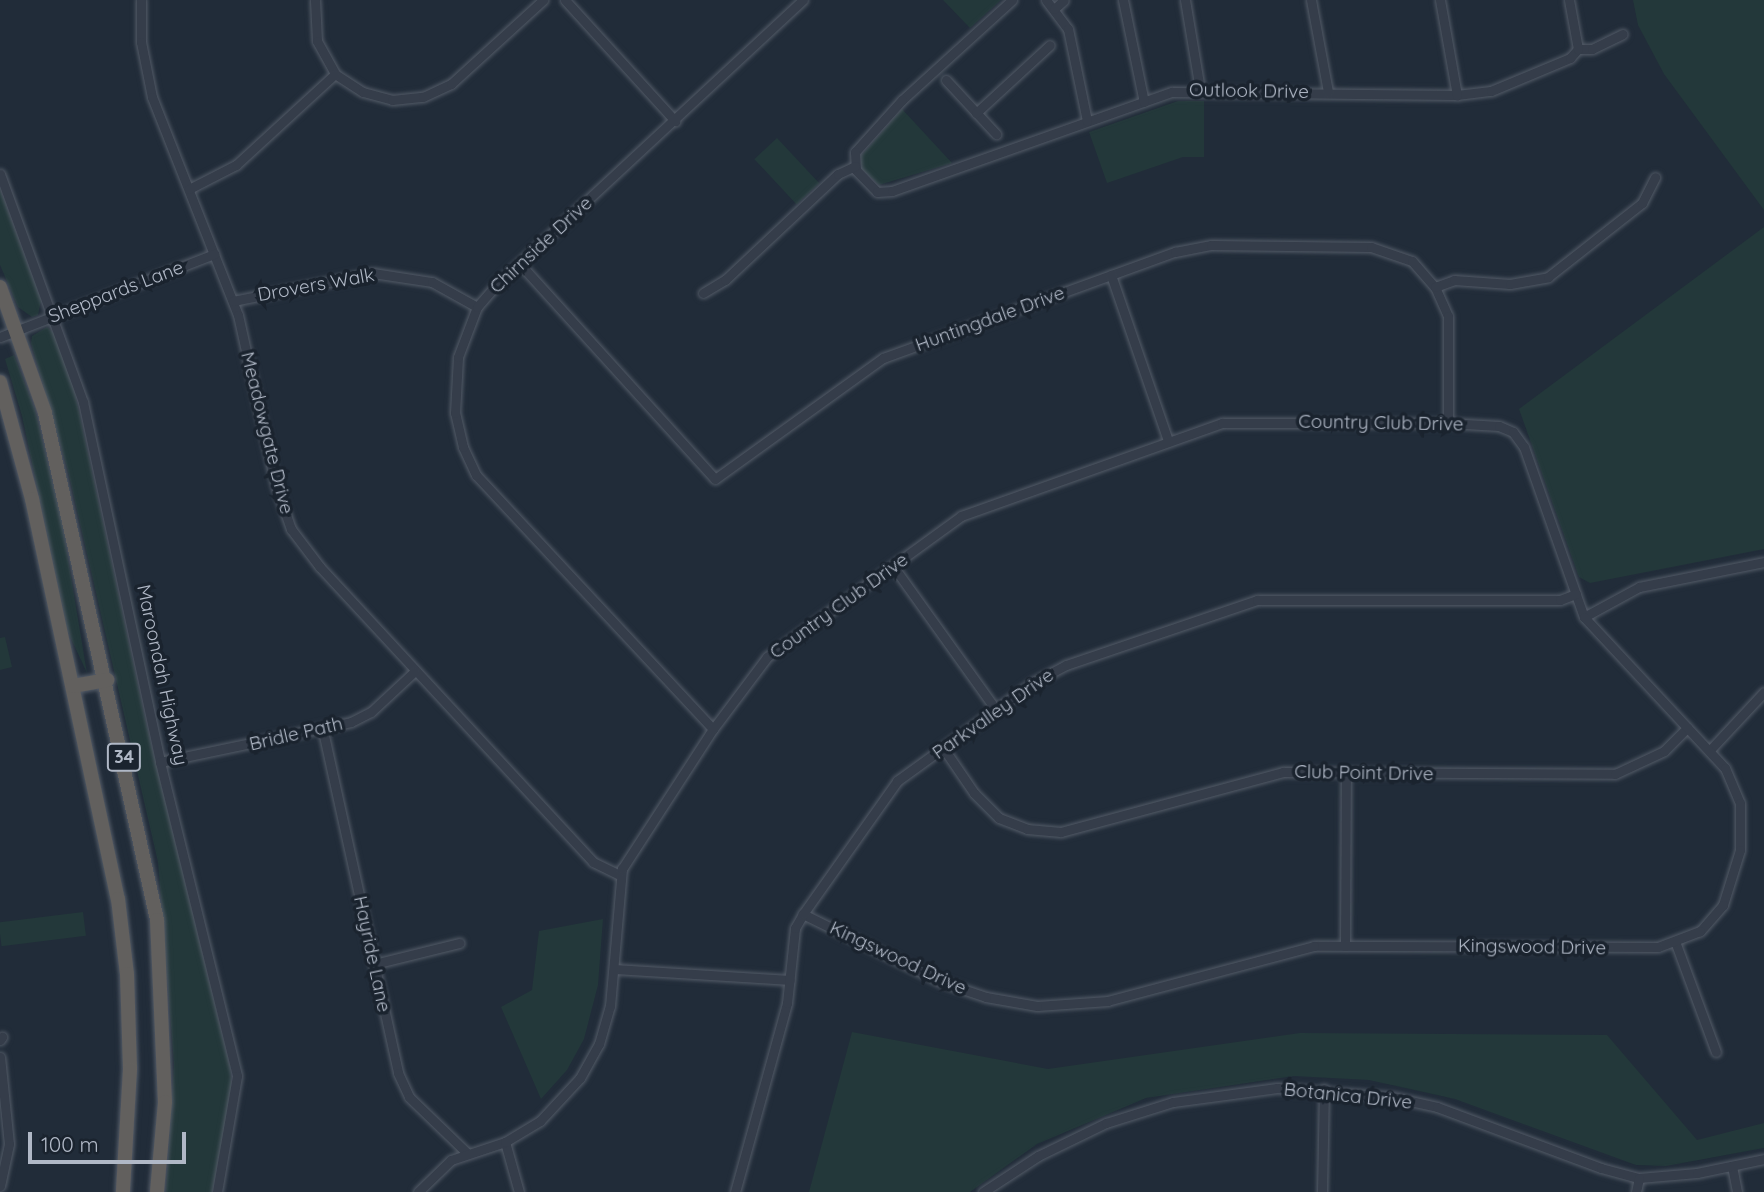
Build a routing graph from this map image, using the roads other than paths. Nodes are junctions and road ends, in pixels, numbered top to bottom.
1 (141, 0) edge
2 (315, 0) edge
3 (543, 0) edge
4 (565, 0) edge
5 (803, 0) edge
6 (1012, 0) edge
7 (1046, 0) edge
8 (1064, 0) edge
9 (1123, 0) edge
10 (1185, 0) edge
11 (1311, 0) edge
12 (1440, 0) edge
13 (1569, 0) edge
14 (1054, 9) junction
15 (1623, 34) dead end
16 (1050, 45) dead end
17 (1578, 49) junction
18 (335, 74) junction
19 (946, 80) dead end
20 (1200, 90) junction
21 (1328, 92) junction
22 (1457, 95) junction
23 (1144, 102) junction
24 (976, 113) junction
25 (675, 121) junction
26 (1087, 121) junction
27 (996, 134) dead end
28 (855, 166) junction
29 (0, 174) edge
30 (1655, 177) dead end
31 (189, 189) junction
32 (214, 254) junction
33 (520, 264) junction
34 (1111, 275) junction
35 (1435, 286) junction
36 (0, 287) edge
37 (704, 293) dead end
38 (233, 301) junction
39 (477, 307) junction
40 (53, 317) junction
41 (18, 331) junction
42 (0, 337) edge
43 (0, 382) edge
44 (1448, 424) junction
45 (1513, 432) joint
46 (1168, 440) junction
47 (1764, 562) edge
48 (893, 566) junction
49 (1576, 594) junction
50 (1584, 617) junction
51 (415, 671) junction
52 (107, 680) junction
53 (73, 687) junction
54 (1764, 692) edge
55 (996, 710) junction
56 (713, 729) junction
57 (1687, 729) junction
58 (323, 731) junction
59 (944, 749) junction
60 (1710, 750) junction
61 (160, 762) junction
62 (1346, 772) junction
63 (620, 876) junction
64 (803, 914) junction
65 (459, 943) dead end
66 (1676, 944) junction
67 (1345, 946) junction
68 (374, 964) junction
69 (615, 969) junction
70 (790, 980) junction
71 (1716, 1052) dead end
72 (0, 1057) edge
73 (1325, 1089) junction
74 (505, 1142) junction
75 (467, 1153) junction
76 (1764, 1159) edge
77 (1732, 1166) junction
78 (1639, 1178) junction
79 (0, 1186) edge
80 (122, 1192) edge
81 (157, 1192) edge
82 (217, 1192) edge
83 (418, 1192) edge
84 (519, 1192) edge
85 (735, 1192) edge
86 (983, 1192) edge
87 (1322, 1192) edge
88 (1636, 1192) edge
89 (1737, 1192) edge

1 - 31 street, Meadowgate Drive
2 - 18 street
3 - 18 street
4 - 25 street
5 - 25 street, Chirnside Drive
6 - 28 street
7 - 14 street
8 - 14 street
9 - 23 street
10 - 20 street
11 - 21 street
12 - 22 street
13 - 17 street
14 - 26 street
15 - 17 street, Outlook Drive
16 - 24 street
17 - 22 street, Outlook Drive
18 - 31 street
19 - 24 street
20 - 21 street, Outlook Drive
20 - 23 street, Outlook Drive
21 - 22 street, Outlook Drive
23 - 26 street, Outlook Drive
24 - 27 street
25 - 33 street, Chirnside Drive
26 - 28 street, Outlook Drive
28 - 37 street
29 - 40 street, Maroondah Highway
30 - 35 street
31 - 32 street, Meadowgate Drive
32 - 38 street, Meadowgate Drive
32 - 40 street, Sheppards Lane
33 - 34 street, Huntingdale Drive
33 - 39 street, Chirnside Drive
34 - 35 street, Huntingdale Drive
34 - 46 street
35 - 44 street, Huntingdale Drive
36 - 41 highway, 34
38 - 39 street, Drovers Walk
38 - 51 street, Meadowgate Drive
39 - 56 street, Chirnside Drive
40 - 41 street, Sheppards Lane
40 - 61 street, Maroondah Highway
41 - 42 street, Sheppards Lane
41 - 52 highway, 34
43 - 53 highway, 34
44 - 45 street, Country Club Drive
44 - 46 street, Country Club Drive
45 - 49 street, Kingswood Drive
46 - 48 street, Country Club Drive
47 - 50 street
48 - 55 street
48 - 56 street, Country Club Drive
49 - 50 street, Kingswood Drive
49 - 55 street, Parkvalley Drive
50 - 57 street, Kingswood Drive
51 - 58 street, Bridle Path
51 - 63 street, Meadowgate Drive
52 - 53 highway
52 - 81 highway, 34
53 - 80 highway, 34
54 - 60 street
55 - 59 street, Parkvalley Drive
56 - 63 street, Country Club Drive
57 - 60 street, Kingswood Drive
57 - 62 street, Club Point Drive
58 - 61 street, Bridle Path
58 - 68 street, Hayride Lane
59 - 62 street, Club Point Drive
59 - 64 street, Parkvalley Drive
60 - 66 street, Kingswood Drive
61 - 82 street, Maroondah Highway
62 - 67 street
63 - 69 street, Country Club Drive
64 - 67 street, Kingswood Drive
64 - 70 street, Parkvalley Drive
65 - 68 street
66 - 67 street, Kingswood Drive
66 - 71 street
68 - 75 street, Hayride Lane
69 - 70 street
69 - 74 street, Country Club Drive
70 - 85 street, Parkvalley Drive
72 - 79 street
73 - 78 street, Botanica Drive
73 - 86 street, Botanica Drive
73 - 87 street
74 - 75 street, Country Club Drive
74 - 84 street
75 - 83 street, Country Club Drive
76 - 77 street, Botanica Drive
77 - 78 street, Botanica Drive
77 - 89 street
78 - 88 street

